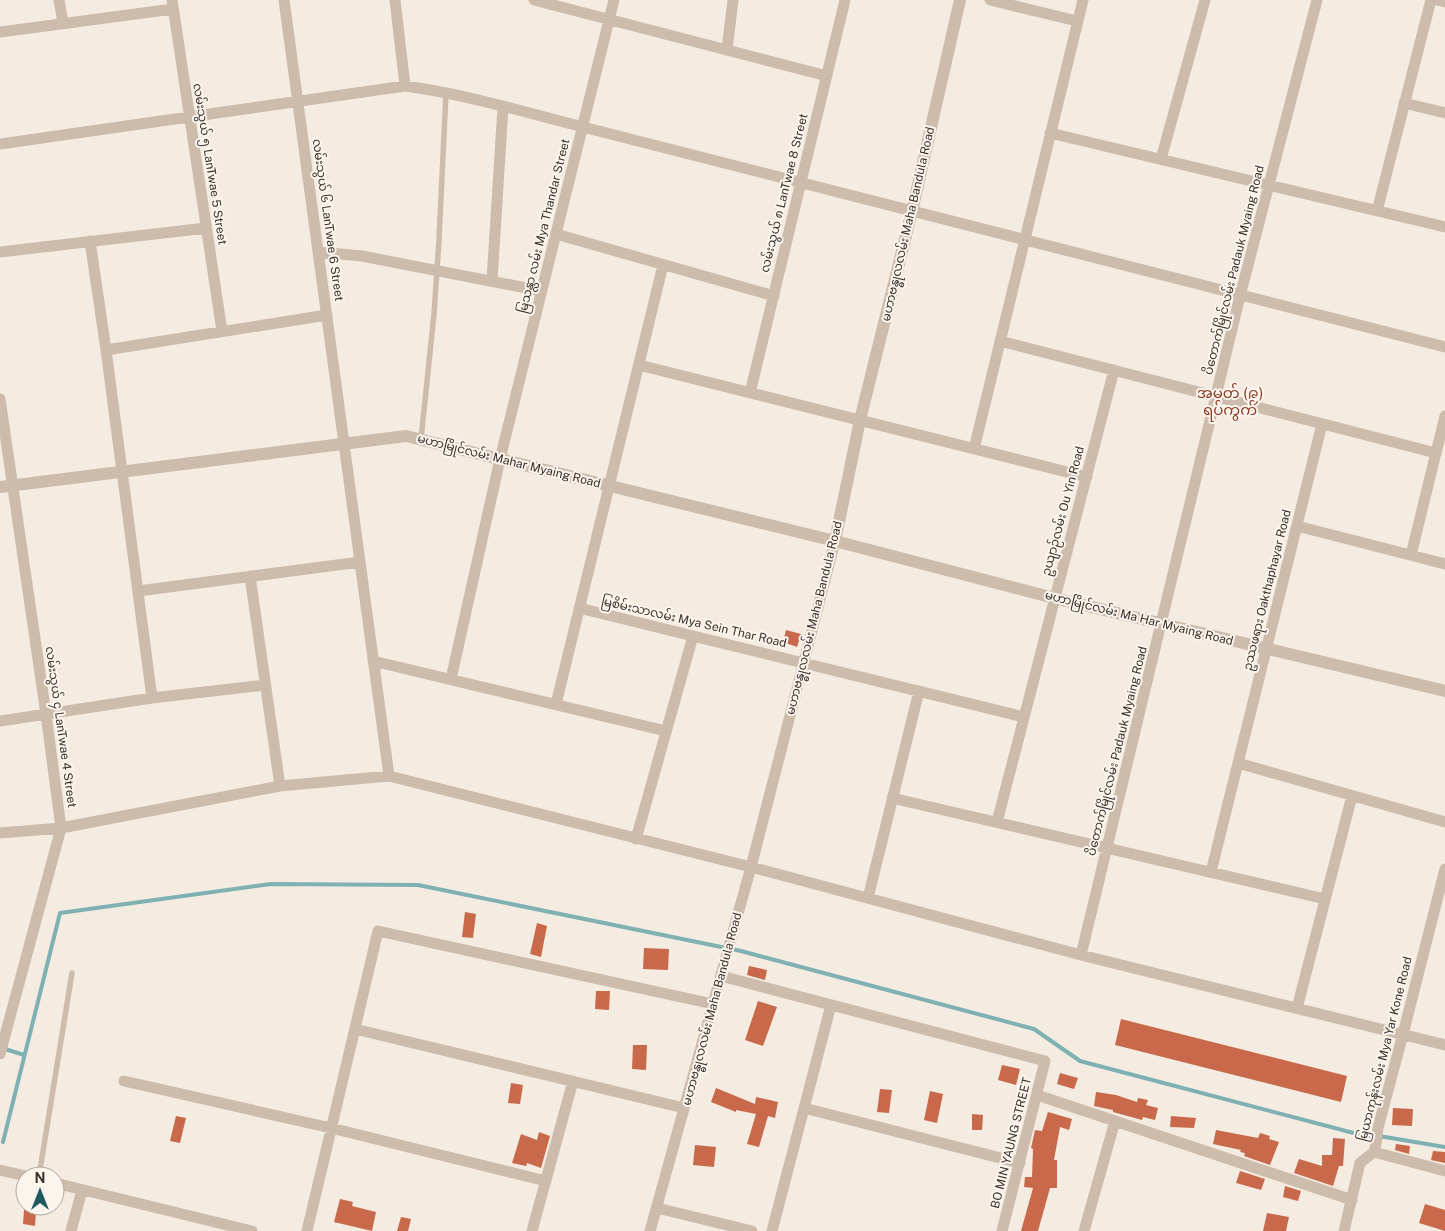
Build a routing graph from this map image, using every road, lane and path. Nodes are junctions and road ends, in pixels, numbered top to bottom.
1 (60, 0) edge
2 (284, 0) edge
3 (395, 0) edge
4 (534, 0) edge
5 (614, 0) edge
6 (733, 0) edge
7 (845, 0) edge
8 (960, 0) edge
9 (990, 0) edge
10 (1082, 0) edge
11 (1205, 0) edge
12 (1318, 0) edge
13 (1431, 0) edge
14 (1438, 0) edge
15 (1445, 2) edge
16 (172, 5) edge
17 (610, 19) junction
18 (1077, 21) junction
19 (63, 23) junction
20 (0, 32) edge
21 (727, 50) junction
22 (827, 76) junction
23 (405, 86) junction
24 (446, 93) junction
25 (298, 102) junction
26 (1404, 102) junction
27 (503, 107) junction
28 (1445, 113) edge
29 (189, 117) junction
30 (583, 127) junction
31 (1050, 133) junction
32 (0, 144) edge
33 (1161, 159) junction
34 (801, 183) junction
35 (1269, 185) junction
36 (912, 211) junction
37 (1377, 211) junction
38 (1445, 227) edge
39 (206, 228) junction
40 (556, 234) junction
41 (1024, 240) junction
42 (90, 241) junction
43 (0, 252) edge
44 (318, 252) junction
45 (663, 266) junction
46 (437, 270) junction
47 (492, 280) junction
48 (542, 290) junction
49 (774, 296) junction
50 (1240, 296) junction
51 (327, 315) junction
52 (222, 332) junction
53 (1000, 341) junction
54 (1445, 347) edge
55 (106, 350) junction
56 (638, 365) junction
57 (1114, 370) junction
58 (750, 393) junction
59 (1216, 397) junction
60 (0, 399) edge
61 (1445, 416) edge
62 (860, 420) junction
63 (1322, 424) junction
64 (421, 440) junction
65 (344, 443) junction
66 (974, 449) junction
67 (1436, 453) junction
68 (500, 459) junction
69 (122, 472) junction
70 (1087, 477) junction
71 (6, 486) edge
72 (609, 486) junction
73 (1297, 526) junction
74 (835, 540) junction
75 (1412, 555) junction
76 (360, 562) junction
77 (1445, 564) edge
78 (250, 576) junction
79 (138, 591) junction
80 (1054, 598) junction
81 (579, 608) junction
82 (1162, 624) junction
83 (693, 636) junction
84 (1266, 649) junction
85 (373, 661) junction
86 (803, 662) junction
87 (450, 679) junction
88 (265, 685) junction
89 (919, 691) junction
90 (1445, 692) edge
91 (152, 698) junction
92 (556, 704) junction
93 (46, 714) junction
94 (1024, 717) junction
95 (0, 721) edge
96 (666, 731) junction
97 (1238, 763) junction
98 (388, 776) junction
99 (280, 786) junction
100 (1352, 796) junction
101 (892, 798) junction
102 (997, 822) junction
103 (1445, 822) edge
104 (61, 828) junction
105 (0, 833) edge
106 (636, 839) junction
107 (1106, 848) junction
108 (751, 867) junction
109 (1445, 869) edge
110 (1211, 872) junction
111 (868, 898) junction
112 (1325, 899) junction
113 (1081, 955) junction
114 (72, 973) dead end
115 (721, 976) junction
116 (713, 1004) junction
117 (831, 1005) junction
118 (1297, 1008) junction
119 (355, 1029) junction
120 (1403, 1034) junction
121 (1445, 1044) edge
122 (0, 1054) edge
123 (124, 1081) dead end
124 (573, 1081) junction
125 (1036, 1095) junction
126 (684, 1108) junction
127 (804, 1108) junction
128 (1115, 1121) junction
129 (332, 1128) junction
130 (1375, 1148) junction
131 (1020, 1163) junction
132 (40, 1166) edge
133 (0, 1170) edge
134 (1445, 1171) edge
135 (15, 1173) edge
136 (546, 1181) junction
137 (65, 1186) edge
138 (82, 1190) junction
139 (1352, 1200) junction
140 (656, 1208) junction
141 (71, 1231) edge
142 (252, 1231) edge
143 (307, 1231) edge
144 (532, 1231) edge
145 (650, 1231) edge
146 (752, 1231) edge
147 (772, 1231) edge
148 (1002, 1231) edge
149 (1084, 1231) edge
150 (1344, 1231) edge

1 - 19 street
2 - 25 street, လမ်းသွယ် ၆ LanTwae 6 Street
3 - 23 street
4 - 17 street
5 - 17 street, မြသန္လာ လမ်း Mya Thandar Street
6 - 21 street
7 - 22 street, လမ်းသွယ် ၈ LanTwae 8 Street
8 - 36 street, မဟာဗန္ဓုလလမ်း Maha Bandula Road
9 - 18 street
10 - 18 street
11 - 33 street
12 - 35 street, ပိတောက်မြိုင်လမ်း Padauk Myaing Road
13 - 26 street
14 - 15 street
16 - 19 street
16 - 29 street, လမ်းသွယ် ၅ LanTwae 5 Street
17 - 21 street
17 - 30 street, မြသန္လာ လမ်း Mya Thandar Street
18 - 31 street
19 - 20 street
21 - 22 street
22 - 34 street, လမ်းသွယ် ၈ LanTwae 8 Street
23 - 24 street
23 - 25 street
24 - 27 street
24 - 46 lane
25 - 29 street
25 - 44 street, လမ်းသွယ် ၆ LanTwae 6 Street
26 - 28 street
26 - 37 street
27 - 30 street
27 - 47 street
29 - 32 street
29 - 39 street, လမ်းသွယ် ၅ LanTwae 5 Street
30 - 34 street
30 - 40 street, မြသန္လာ လမ်း Mya Thandar Street
31 - 33 street
31 - 41 street
33 - 35 street
34 - 36 street
34 - 49 street, လမ်းသွယ် ၈ LanTwae 8 Street
35 - 37 street
35 - 50 street, ပိတောက်မြိုင်လမ်း Padauk Myaing Road
36 - 41 street
36 - 62 street, မဟာဗန္ဓုလလမ်း Maha Bandula Road
37 - 38 street
39 - 42 street
39 - 52 street, လမ်းသွယ် ၅ LanTwae 5 Street
40 - 45 street
40 - 48 street, မြသန္လာ လမ်း Mya Thandar Street
41 - 50 street
41 - 53 street
42 - 43 street
42 - 55 street
44 - 46 street
44 - 51 street, လမ်းသွယ် ၆ LanTwae 6 Street
45 - 49 street
45 - 56 street
46 - 47 street
46 - 64 lane
47 - 48 street
48 - 68 street, မြသန္လာ လမ်း Mya Thandar Street
49 - 58 street, လမ်းသွယ် ၈ LanTwae 8 Street
50 - 54 street
50 - 59 street, ပိတောက်မြိုင်လမ်း Padauk Myaing Road
51 - 52 street
51 - 65 street, လမ်းသွယ် ၆ LanTwae 6 Street
52 - 55 street
53 - 57 street
53 - 66 street
55 - 69 street
56 - 58 street
56 - 72 street
57 - 59 street
57 - 70 street, ဥယျာဉ်လမ်း Ou Yin Road
58 - 62 street
59 - 63 street
59 - 82 street, ပိတောက်မြိုင်လမ်း Padauk Myaing Road
60 - 71 street, လမ်းသွယ် ၄ LanTwae 4 Street
61 - 67 street
62 - 66 street
62 - 74 street, မဟာဗန္ဓုလလမ်း Maha Bandula Road
63 - 67 street
63 - 73 street, ဥဿဖရား Oakthaphayar Road
64 - 65 street, မဟာမြိုင်လမ်း Mahar Myaing Road
64 - 68 street, မဟာမြိုင်လမ်း Mahar Myaing Road
65 - 69 street, မဟာမြိုင်လမ်း Mahar Myaing Road
65 - 76 street, လမ်းသွယ် ၆ LanTwae 6 Street
66 - 70 street
67 - 75 street
68 - 72 street, မဟာမြိုင်လမ်း Mahar Myaing Road
68 - 87 street, မြသန္လာ လမ်း Mya Thandar Street
69 - 71 street, မဟာမြိုင်လမ်း Mahar Myaing Road
69 - 79 street
70 - 80 street, ဥယျာဉ်လမ်း Ou Yin Road
71 - 93 street, လမ်းသွယ် ၄ LanTwae 4 Street
72 - 74 street, မဟာမြိုင်လမ်း Mahar Myaing Road
72 - 81 street
73 - 75 street
73 - 84 street, ဥဿဖရား Oakthaphayar Road
74 - 80 street, မဟာမြိုင်လမ်း Ma Har Myaing Road
74 - 86 street, မဟာဗန္ဓုလလမ်း Maha Bandula Road
75 - 77 street
76 - 78 street
76 - 85 street, လမ်းသွယ် ၆ LanTwae 6 Street
78 - 79 street
78 - 88 street
79 - 91 street
80 - 82 street, မဟာမြိုင်လမ်း Ma Har Myaing Road
80 - 94 street, ဥယျာဉ်လမ်း Ou Yin Road
81 - 83 street, မြစိမ်းသာလမ်း Mya Sein Thar Road
81 - 92 street
82 - 84 street, မဟာမြိုင်လမ်း Ma Har Myaing Road
82 - 107 street, ပိတောက်မြိုင်လမ်း Padauk Myaing Road
83 - 86 street, မြစိမ်းသာလမ်း Mya Sein Thar Road
83 - 96 street
84 - 90 street, မဟာမြိုင်လမ်း Ma Har Myaing Road
84 - 97 street, ဥဿဖရား Oakthaphayar Road
85 - 87 street
85 - 98 street, လမ်းသွယ် ၆ LanTwae 6 Street
86 - 89 street
86 - 108 street, မဟာဗန္ဓုလလမ်း Maha Bandula Road
87 - 92 street
88 - 91 street
88 - 99 street
89 - 94 street
89 - 101 street
91 - 93 street
92 - 96 street
93 - 95 street
93 - 104 street, လမ်းသွယ် ၄ LanTwae 4 Street
94 - 102 street, ဥယျာဉ်လမ်း Ou Yin Road
96 - 106 street
97 - 100 street
97 - 110 street, ဥဿဖရား Oakthaphayar Road
98 - 99 street
98 - 106 street
99 - 104 street
100 - 103 street
100 - 112 street
101 - 102 street
101 - 111 street
102 - 107 street
104 - 105 street
104 - 122 street, လမ်းသွယ် ၄ LanTwae 4 Street
106 - 108 street
107 - 110 street
107 - 113 street, ပိတောက်မြိုင်လမ်း Padauk Myaing Road
108 - 111 street
108 - 115 street, မဟာဗန္ဓုလလမ်း Maha Bandula Road
109 - 120 street, မြယာကုန်းလမ်း Mya Yar Kone Road
110 - 112 street
111 - 113 street
112 - 118 street
113 - 118 street
114 - 132 lane
115 - 116 street, မဟာဗန္ဓုလလမ်း Maha Bandula Road
115 - 117 street
116 - 119 street
116 - 126 street, မဟာဗန္ဓုလလမ်း Maha Bandula Road
117 - 125 street, BO MIN YAUNG STREET
117 - 127 street
118 - 120 street
119 - 124 street
119 - 129 street
120 - 121 street
120 - 130 street, မြယာကုန်းလမ်း Mya Yar Kone Road
123 - 129 street
124 - 126 street
124 - 136 street
125 - 128 street
125 - 131 street, BO MIN YAUNG STREET
126 - 140 street, မဟာဗန္ဓုလလမ်း Maha Bandula Road
127 - 131 street
127 - 147 street
128 - 139 street
128 - 149 street
129 - 136 street
129 - 143 street
130 - 134 street
130 - 139 street, မြယာကုန်းလမ်း Mya Yar Kone Road
131 - 148 street, BO MIN YAUNG STREET
133 - 135 street
136 - 144 street
137 - 138 street
138 - 141 street
138 - 142 street
139 - 150 street, မြယာကုန်းလမ်း Mya Yar Kone Road
140 - 145 street, မဟာဗန္ဓုလလမ်း Maha Bandula Road
140 - 146 street

